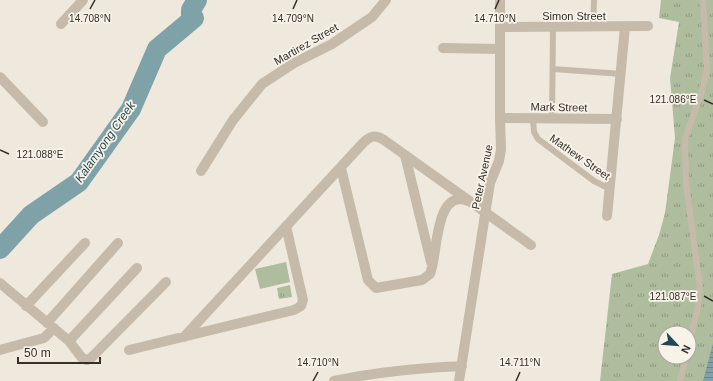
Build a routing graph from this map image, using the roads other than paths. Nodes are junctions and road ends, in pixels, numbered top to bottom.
1 (83, 0) edge
2 (386, 0) edge
3 (500, 0) edge
4 (594, 0) edge
5 (703, 0) edge
6 (61, 24) dead end
7 (648, 26) dead end
8 (500, 27) junction
9 (625, 27) junction
10 (553, 28) junction
11 (593, 28) junction
12 (443, 48) dead end
13 (500, 49) junction
14 (553, 69) junction
15 (622, 74) junction
16 (0, 77) edge
17 (500, 118) junction
18 (533, 118) junction
19 (552, 119) junction
20 (617, 119) junction
21 (43, 122) dead end
22 (405, 155) junction
23 (341, 168) junction
24 (201, 171) dead end
25 (610, 189) junction
26 (470, 201) junction
27 (486, 213) junction
28 (607, 216) dead end
29 (286, 226) junction
30 (84, 242) dead end
31 (118, 243) dead end
32 (531, 245) dead end
33 (432, 266) junction
34 (137, 268) dead end
35 (166, 282) dead end
36 (0, 283) edge
37 (26, 306) junction
38 (50, 325) junction
39 (694, 325) edge
40 (184, 337) junction
41 (69, 341) junction
42 (0, 350) edge
43 (129, 350) dead end
44 (684, 365) edge
45 (462, 366) junction
46 (334, 381) edge
47 (459, 381) edge
48 (680, 381) edge

1 - 6 street
2 - 24 street, Martirez Street
3 - 8 street, Peter Avenue
4 - 11 lane
5 - 39 lane
7 - 9 street, Simon Street
8 - 10 street, Simon Street
8 - 13 street, Peter Avenue
9 - 11 street, Simon Street
9 - 15 street
10 - 11 street, Simon Street
10 - 14 lane
12 - 13 street
13 - 17 street, Peter Avenue
14 - 15 lane
14 - 19 lane
15 - 20 street
16 - 21 street
17 - 18 street, Mark Street
17 - 27 street, Peter Avenue
18 - 19 street, Mark Street
18 - 25 lane, Mathew Street
19 - 20 street, Mark Street
20 - 25 street
22 - 23 street
22 - 26 street
22 - 33 street
23 - 29 street
23 - 33 street
25 - 28 street
26 - 27 street
26 - 33 street
27 - 32 street
27 - 45 street, Peter Avenue
29 - 40 street
29 - 40 street
30 - 37 street
31 - 38 street
34 - 41 street
35 - 41 street
36 - 37 street
37 - 38 street
38 - 41 street
38 - 42 street
40 - 43 street
44 - 48 lane
45 - 46 street
45 - 47 street, Peter Avenue

